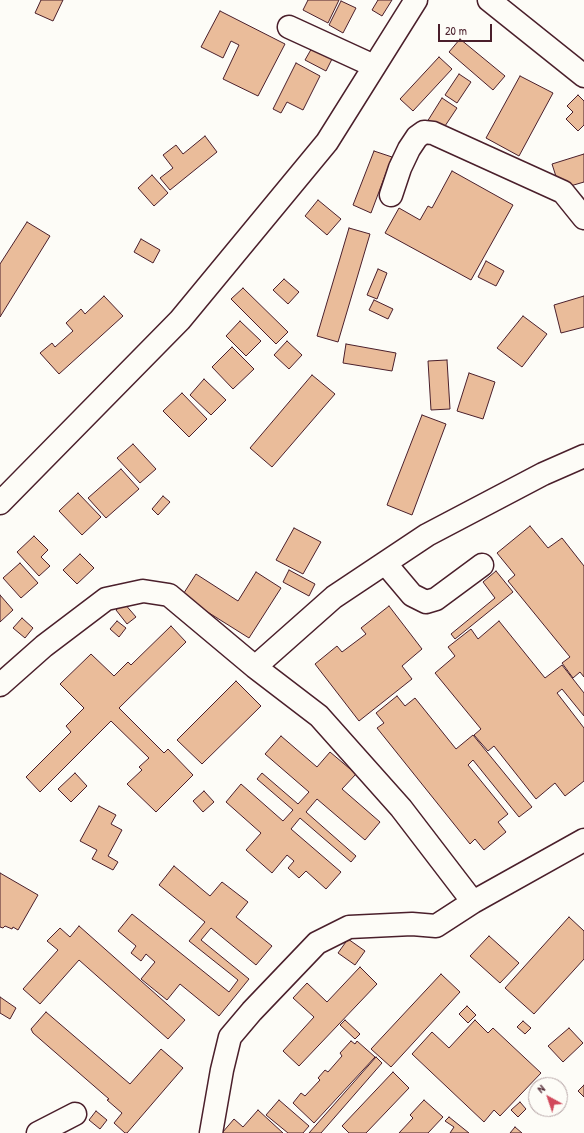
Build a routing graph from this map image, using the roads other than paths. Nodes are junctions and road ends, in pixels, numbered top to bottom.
1 (416, 0) edge
2 (489, 0) edge
3 (289, 27) dead end
4 (374, 66) junction
5 (584, 76) edge
6 (391, 195) dead end
7 (584, 218) edge
8 (584, 456) edge
9 (0, 503) edge
10 (385, 563) junction
11 (482, 565) dead end
12 (255, 667) junction
13 (0, 685) edge
14 (584, 840) edge
15 (472, 902) junction
16 (75, 1114) dead end
17 (38, 1133) edge
18 (211, 1133) edge

1 - 4 street
2 - 5 street
3 - 4 street
4 - 9 street
6 - 7 street
8 - 10 street
10 - 11 street
10 - 12 street
12 - 13 street
12 - 15 street
14 - 15 street
15 - 18 street
16 - 17 street

